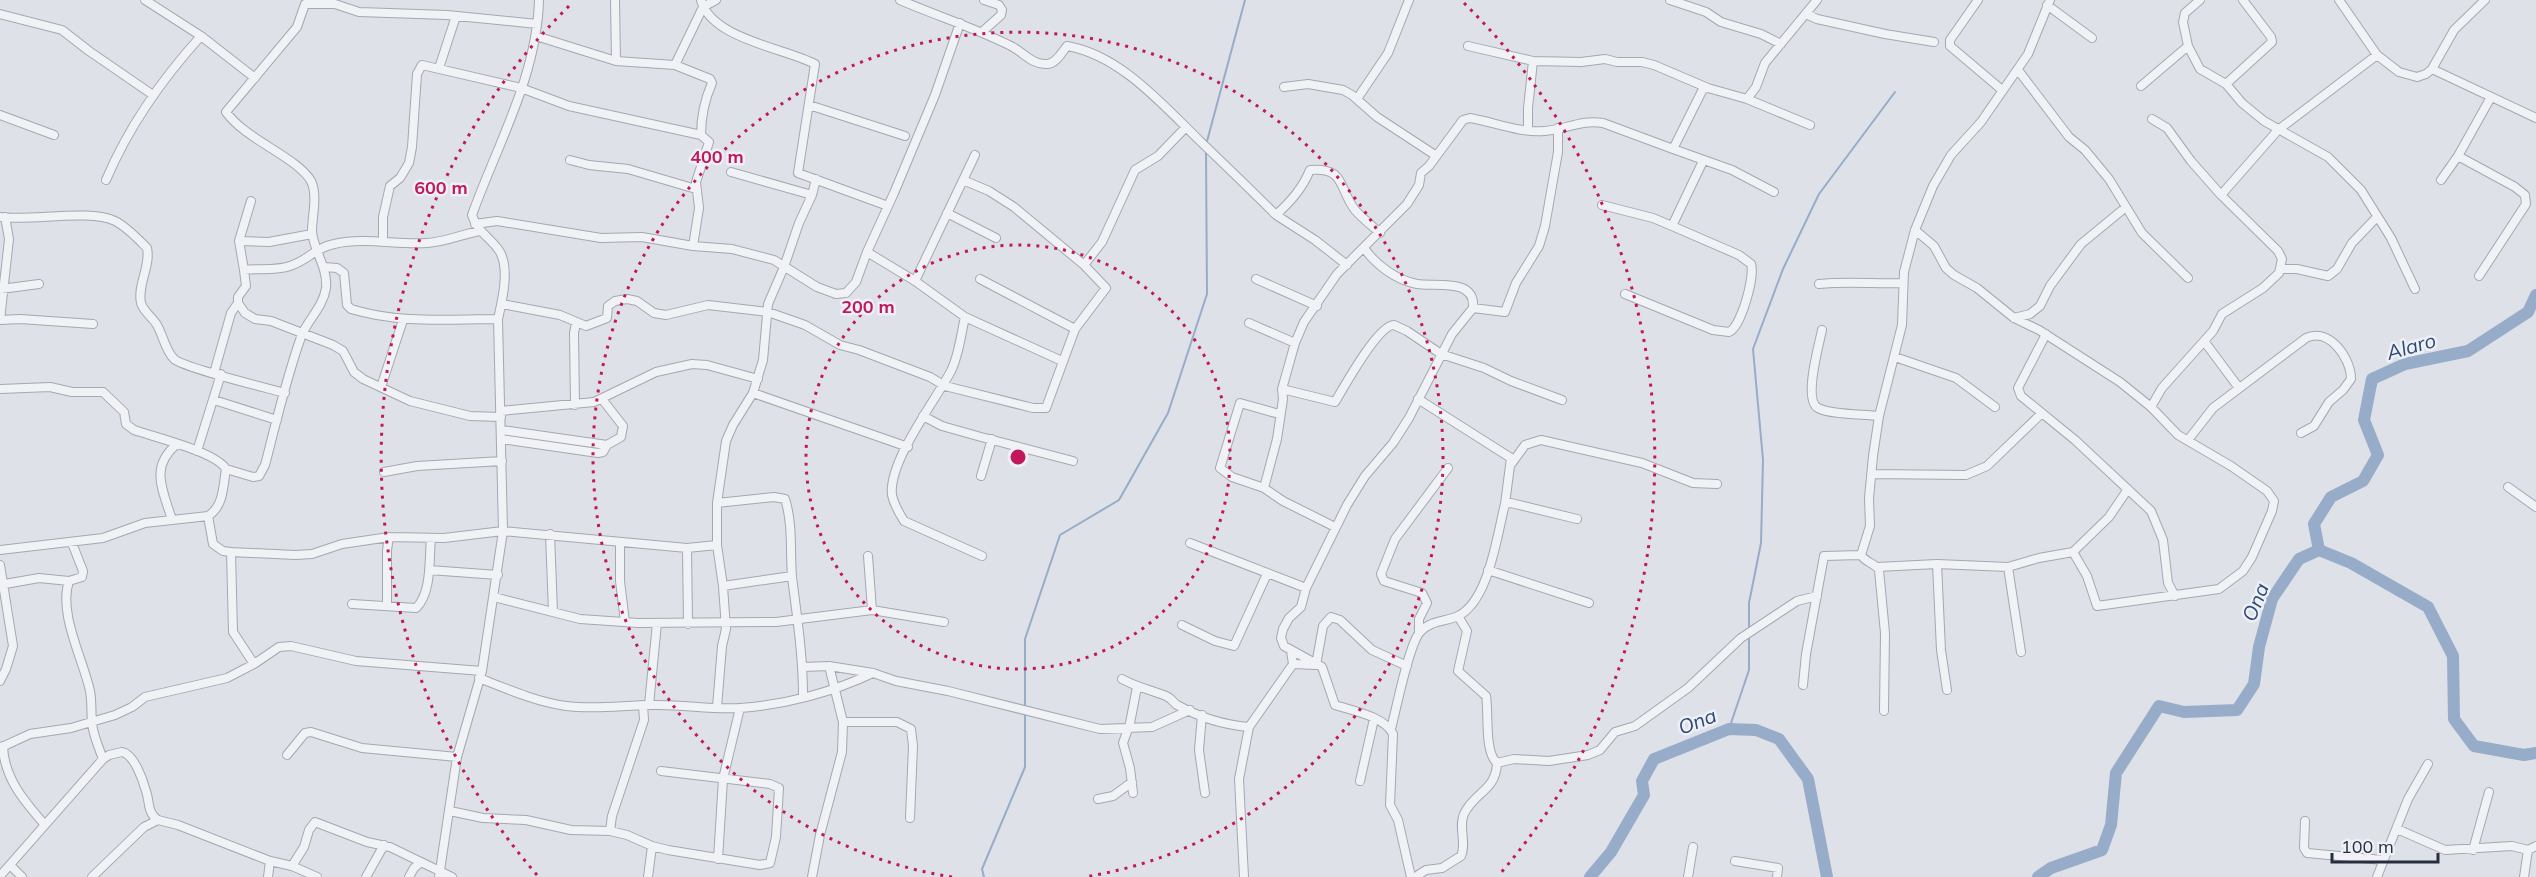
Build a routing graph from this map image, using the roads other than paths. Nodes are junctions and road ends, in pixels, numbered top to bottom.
1 (145, 0) edge
2 (539, 0) edge
3 (615, 0) edge
4 (716, 0) edge
5 (900, 0) edge
6 (984, 0) edge
7 (1409, 0) edge
8 (1670, 0) edge
9 (1817, 0) edge
10 (1978, 0) edge
11 (2200, 0) edge
12 (2243, 0) edge
13 (2339, 0) edge
14 (2485, 0) edge
15 (2049, 3) edge
16 (702, 4) edge
17 (0, 14) edge
18 (1806, 14) junction
19 (456, 16) junction
20 (960, 23) junction
21 (537, 24) junction
22 (982, 32) junction
23 (201, 36) junction
24 (536, 36) junction
25 (2092, 38) dead end
26 (1934, 42) dead end
27 (1781, 44) junction
28 (1468, 46) dead end
29 (2188, 46) junction
30 (2377, 55) junction
31 (616, 61) junction
32 (1533, 61) junction
33 (675, 65) junction
34 (439, 68) junction
35 (2432, 69) junction
36 (2019, 70) junction
37 (255, 78) junction
38 (2226, 84) junction
39 (2141, 86) dead end
40 (1284, 87) dead end
41 (521, 88) junction
42 (1708, 88) junction
43 (2002, 90) junction
44 (153, 95) junction
45 (2491, 97) junction
46 (1357, 99) junction
47 (1748, 99) junction
48 (809, 105) junction
49 (0, 115) edge
50 (2536, 118) edge
51 (2152, 119) dead end
52 (1810, 125) dead end
53 (1186, 127) junction
54 (1558, 128) junction
55 (1528, 130) junction
56 (2278, 130) junction
57 (54, 135) dead end
58 (701, 135) junction
59 (905, 136) dead end
60 (1672, 149) junction
61 (975, 155) dead end
62 (1435, 155) junction
63 (2458, 156) junction
64 (570, 160) dead end
65 (1703, 161) junction
66 (731, 172) dead end
67 (816, 179) junction
68 (106, 180) dead end
69 (963, 180) junction
70 (2441, 180) dead end
71 (696, 189) junction
72 (1774, 192) dead end
73 (812, 195) junction
74 (2221, 195) junction
75 (251, 201) dead end
76 (1602, 205) dead end
77 (888, 206) junction
78 (2126, 207) junction
79 (947, 213) junction
80 (1276, 215) junction
81 (3, 217) edge
82 (2377, 217) junction
83 (475, 224) junction
84 (1672, 226) junction
85 (1915, 230) junction
86 (480, 231) junction
87 (1380, 233) junction
88 (312, 234) junction
89 (996, 238) dead end
90 (239, 241) junction
91 (382, 242) junction
92 (693, 246) junction
93 (318, 248) junction
94 (1364, 248) junction
95 (867, 252) junction
96 (1084, 265) junction
97 (1347, 265) junction
98 (324, 267) junction
99 (784, 267) junction
100 (2281, 269) junction
101 (244, 270) junction
102 (2479, 276) dead end
103 (2188, 278) dead end
104 (980, 279) dead end
105 (1256, 279) dead end
106 (915, 280) junction
107 (1903, 283) junction
108 (39, 284) dead end
109 (1819, 284) dead end
110 (2, 289) edge
111 (2415, 289) dead end
112 (1625, 294) dead end
113 (238, 303) junction
114 (501, 304) junction
115 (1317, 306) junction
116 (1473, 308) junction
117 (768, 312) junction
118 (965, 317) junction
119 (2014, 318) junction
120 (0, 320) edge
121 (403, 320) junction
122 (498, 320) junction
123 (576, 323) junction
124 (1249, 323) dead end
125 (93, 324) dead end
126 (1075, 329) junction
127 (1822, 330) dead end
128 (302, 334) junction
129 (2046, 334) junction
130 (2204, 341) junction
131 (1295, 343) junction
132 (1441, 354) junction
133 (1895, 357) junction
134 (1062, 362) junction
135 (217, 374) junction
136 (758, 379) junction
137 (942, 384) junction
138 (381, 387) junction
139 (2240, 388) junction
140 (0, 389) edge
141 (1282, 389) junction
142 (285, 393) junction
143 (753, 393) junction
144 (602, 399) junction
145 (1418, 399) junction
146 (214, 400) junction
147 (1562, 400) dead end
148 (575, 405) junction
149 (1995, 407) dead end
150 (2151, 407) junction
151 (2042, 413) junction
152 (501, 414) junction
153 (1279, 414) junction
154 (923, 416) junction
155 (1879, 416) junction
156 (277, 420) junction
157 (2301, 433) dead end
158 (502, 434) junction
159 (992, 439) junction
160 (2188, 440) junction
161 (177, 444) junction
162 (908, 447) junction
163 (197, 451) junction
164 (502, 461) junction
165 (1073, 461) dead end
166 (1512, 463) junction
167 (1448, 468) dead end
168 (226, 469) junction
169 (384, 472) dead end
170 (1872, 474) junction
171 (981, 476) dead end
172 (1717, 484) dead end
173 (2508, 487) dead end
174 (1264, 488) junction
175 (2128, 489) junction
176 (717, 503) junction
177 (1505, 504) junction
178 (2536, 507) edge
179 (208, 516) junction
180 (1577, 519) dead end
181 (172, 520) junction
182 (1335, 527) junction
183 (503, 531) junction
184 (550, 534) junction
185 (389, 537) junction
186 (430, 538) junction
187 (72, 543) junction
188 (1190, 543) dead end
189 (620, 544) junction
190 (717, 545) junction
191 (687, 548) junction
192 (0, 550) edge
193 (231, 552) junction
194 (2073, 552) junction
195 (1861, 555) junction
196 (868, 556) dead end
197 (982, 556) dead end
198 (1937, 564) junction
199 (0, 565) edge
200 (1877, 567) junction
201 (2008, 567) junction
202 (429, 570) junction
203 (1488, 570) junction
204 (498, 574) junction
205 (1267, 574) junction
206 (792, 576) junction
207 (69, 581) junction
208 (5, 584) junction
209 (723, 586) junction
210 (1306, 588) junction
211 (1817, 596) junction
212 (2175, 596) junction
213 (494, 597) junction
214 (1589, 603) dead end
215 (4, 604) edge
216 (352, 604) dead end
217 (387, 606) junction
218 (872, 610) junction
219 (553, 612) junction
220 (1458, 616) junction
221 (799, 617) junction
222 (625, 622) junction
223 (945, 622) dead end
224 (657, 623) junction
225 (725, 623) junction
226 (688, 624) junction
227 (1182, 625) dead end
228 (1419, 633) junction
229 (1291, 651) junction
230 (2022, 652) dead end
231 (254, 664) junction
232 (1293, 664) junction
233 (1316, 665) junction
234 (829, 666) junction
235 (1407, 666) junction
236 (803, 667) junction
237 (873, 673) junction
238 (481, 675) junction
239 (1122, 679) dead end
240 (0, 681) edge
241 (1803, 685) dead end
242 (1137, 687) junction
243 (835, 688) junction
244 (1947, 690) dead end
245 (803, 696) junction
246 (646, 705) junction
247 (717, 707) junction
248 (740, 708) junction
249 (1190, 710) junction
250 (1884, 711) dead end
251 (1202, 715) junction
252 (1374, 718) junction
253 (91, 721) junction
254 (843, 722) junction
255 (1128, 727) junction
256 (1249, 727) junction
257 (1391, 729) junction
258 (1, 746) edge
259 (287, 755) dead end
260 (458, 757) junction
261 (103, 759) junction
262 (1497, 763) junction
263 (2428, 764) dead end
264 (661, 771) dead end
265 (723, 779) junction
266 (1132, 782) junction
267 (1360, 782) dead end
268 (2489, 792) dead end
269 (1133, 793) dead end
270 (1205, 793) dead end
271 (1098, 799) dead end
272 (450, 811) junction
273 (910, 818) dead end
274 (158, 820) junction
275 (2305, 821) dead end
276 (45, 825) junction
277 (2397, 829) junction
278 (610, 831) junction
279 (384, 845) junction
280 (652, 846) junction
281 (2536, 846) edge
282 (1693, 847) dead end
283 (2473, 850) junction
284 (2528, 850) junction
285 (718, 859) junction
286 (2384, 860) junction
287 (270, 861) junction
288 (1735, 861) dead end
289 (420, 862) junction
290 (10, 866) junction
291 (292, 866) junction
292 (439, 875) edge
293 (0, 876) edge
294 (313, 876) edge
295 (22, 877) edge
296 (92, 877) edge
297 (268, 877) edge
298 (366, 877) edge
299 (409, 877) edge
300 (452, 877) edge
301 (648, 877) edge
302 (812, 877) edge
303 (1244, 877) edge
304 (1413, 877) edge
305 (1688, 877) edge
306 (1776, 877) edge
307 (2377, 877) edge
308 (2524, 877) edge

1 - 23 street
2 - 21 street
3 - 31 street
4 - 16 street
5 - 20 street
6 - 22 street
7 - 46 street
8 - 27 street
9 - 18 street
10 - 43 street
11 - 29 street
12 - 38 street
13 - 30 street
14 - 35 street
15 - 25 street
15 - 36 street
16 - 33 street
16 - 48 street
17 - 44 street
18 - 26 street
18 - 27 street
19 - 21 street
19 - 34 street
19 - 37 street
20 - 22 street
20 - 77 street
21 - 24 street
22 - 53 street
23 - 37 street
23 - 44 street
24 - 31 street
24 - 41 street
27 - 47 street
28 - 32 street
29 - 38 street
29 - 39 street
30 - 35 street
30 - 56 street
31 - 33 street
32 - 42 street
32 - 55 street
33 - 58 street
34 - 41 street
34 - 91 street
35 - 45 street
36 - 43 street
36 - 78 street
37 - 88 street
38 - 56 street
40 - 46 street
41 - 58 street
41 - 83 street
42 - 47 street
42 - 60 street
43 - 85 street
44 - 68 street
45 - 50 street
45 - 63 street
46 - 62 street
47 - 52 street
48 - 59 street
48 - 67 street
49 - 57 street
51 - 74 street
53 - 80 street
53 - 96 street
54 - 55 street
54 - 60 street
54 - 116 street
55 - 62 street
56 - 74 street
56 - 82 street
58 - 71 street
60 - 65 street
61 - 69 street
62 - 87 street
63 - 70 street
63 - 102 street
64 - 71 street
65 - 72 street
65 - 84 street
66 - 73 street
67 - 73 street
67 - 77 street
69 - 79 street
69 - 96 street
71 - 92 street
73 - 99 street
74 - 100 street
75 - 90 street
76 - 84 street
77 - 95 street
78 - 103 street
78 - 119 street
79 - 89 street
79 - 106 street
80 - 87 street
80 - 97 street
81 - 110 street
81 - 135 street
82 - 100 street
82 - 111 street
83 - 86 street
83 - 92 street
84 - 112 street
85 - 107 street
85 - 119 street
86 - 91 street
86 - 114 street
87 - 94 street
88 - 90 street
88 - 93 street
90 - 101 street
91 - 93 street
92 - 99 street
93 - 98 street
93 - 101 street
94 - 97 street
94 - 116 street
95 - 99 street
95 - 106 street
96 - 126 street
97 - 115 street
98 - 121 street
98 - 128 street
99 - 117 street
100 - 130 street
101 - 113 street
104 - 126 street
105 - 115 street
106 - 118 street
107 - 109 street
107 - 133 street
108 - 110 street
110 - 120 street
113 - 128 street
113 - 135 street
114 - 122 street
114 - 123 street
115 - 131 street
116 - 132 street
117 - 123 street
117 - 136 street
117 - 137 street
118 - 134 street
118 - 137 street
119 - 129 street
120 - 125 street
121 - 122 street
121 - 138 street
122 - 152 street
123 - 148 street
124 - 131 street
126 - 134 street
127 - 155 street
128 - 138 street
128 - 142 street
129 - 150 street
129 - 151 street
130 - 139 street
130 - 150 street
131 - 141 street
132 - 141 street
132 - 145 street
132 - 147 street
133 - 149 street
133 - 155 street
134 - 137 street
135 - 142 street
135 - 146 street
136 - 143 street
136 - 144 street
137 - 154 street
138 - 152 street
139 - 157 street
139 - 160 street
140 - 161 street
141 - 153 street
142 - 156 street
143 - 162 street
143 - 176 street
144 - 148 street
144 - 158 street
145 - 166 street
145 - 182 street
146 - 156 street
146 - 163 street
148 - 152 street
150 - 160 street
151 - 170 street
151 - 175 street
152 - 158 street
153 - 174 street
153 - 174 street
154 - 159 street
154 - 162 street
155 - 170 street
156 - 168 street
158 - 164 street
159 - 165 street
159 - 171 street
160 - 212 street
161 - 163 street
161 - 181 street
162 - 197 street
163 - 168 street
164 - 169 street
164 - 183 street
166 - 172 street
166 - 177 street
167 - 228 street
168 - 179 street
170 - 195 street
173 - 178 street
174 - 182 street
175 - 194 street
175 - 212 street
176 - 190 street
176 - 206 street
177 - 180 street
177 - 203 street
179 - 181 street
179 - 193 street
181 - 187 street
182 - 210 street
183 - 184 street
183 - 186 street
183 - 204 street
184 - 189 street
184 - 219 street
185 - 186 street
185 - 193 street
185 - 217 street
186 - 202 street
187 - 192 street
187 - 207 street
188 - 205 street
189 - 191 street
189 - 222 street
190 - 191 street
190 - 209 street
191 - 226 street
193 - 231 street
194 - 201 street
194 - 212 street
195 - 200 street
195 - 211 street
196 - 218 street
198 - 200 street
198 - 201 street
198 - 244 street
199 - 208 street
200 - 250 street
201 - 230 street
202 - 204 street
202 - 217 street
203 - 214 street
203 - 220 street
204 - 213 street
205 - 210 street
205 - 227 street
206 - 209 street
206 - 221 street
207 - 208 street
207 - 253 street
208 - 215 street
209 - 225 street
210 - 229 street
211 - 241 street
211 - 262 street
213 - 219 street
213 - 238 street
215 - 240 street
216 - 217 street
218 - 221 street
218 - 223 street
219 - 222 street
220 - 228 street
220 - 262 street
221 - 225 street
221 - 236 street
222 - 224 street
224 - 226 street
224 - 246 street
225 - 226 street
225 - 247 street
228 - 235 street
229 - 232 street
229 - 233 street
231 - 238 street
231 - 253 street
232 - 233 street
232 - 256 street
233 - 235 street
233 - 252 street
234 - 236 street
234 - 237 street
234 - 243 street
235 - 257 street
236 - 245 street
237 - 243 street
237 - 255 street
238 - 246 street
238 - 260 street
239 - 242 street
242 - 249 street
242 - 255 street
243 - 245 street
243 - 254 street
245 - 248 street
246 - 247 street
246 - 278 street
247 - 248 street
248 - 265 street
249 - 251 street
249 - 255 street
251 - 256 street
251 - 270 street
252 - 257 street
252 - 267 street
253 - 258 street
253 - 261 street
254 - 273 street
254 - 302 street
255 - 266 street
256 - 303 street
257 - 304 street
258 - 276 street
259 - 260 street
260 - 272 street
261 - 274 street
261 - 276 street
262 - 304 street
263 - 277 street
264 - 265 street
265 - 285 street
265 - 285 street
266 - 269 street
266 - 271 street
268 - 283 street
272 - 278 street
272 - 292 street
274 - 287 street
274 - 296 street
275 - 286 street
276 - 290 street
277 - 283 street
277 - 286 street
278 - 280 street
279 - 289 street
279 - 291 street
279 - 298 street
280 - 285 street
280 - 301 street
281 - 284 street
282 - 305 street
283 - 284 street
284 - 308 street
286 - 307 street
287 - 291 street
287 - 297 street
288 - 306 street
289 - 292 street
289 - 299 street
290 - 293 street
290 - 295 street
291 - 294 street
292 - 300 street

